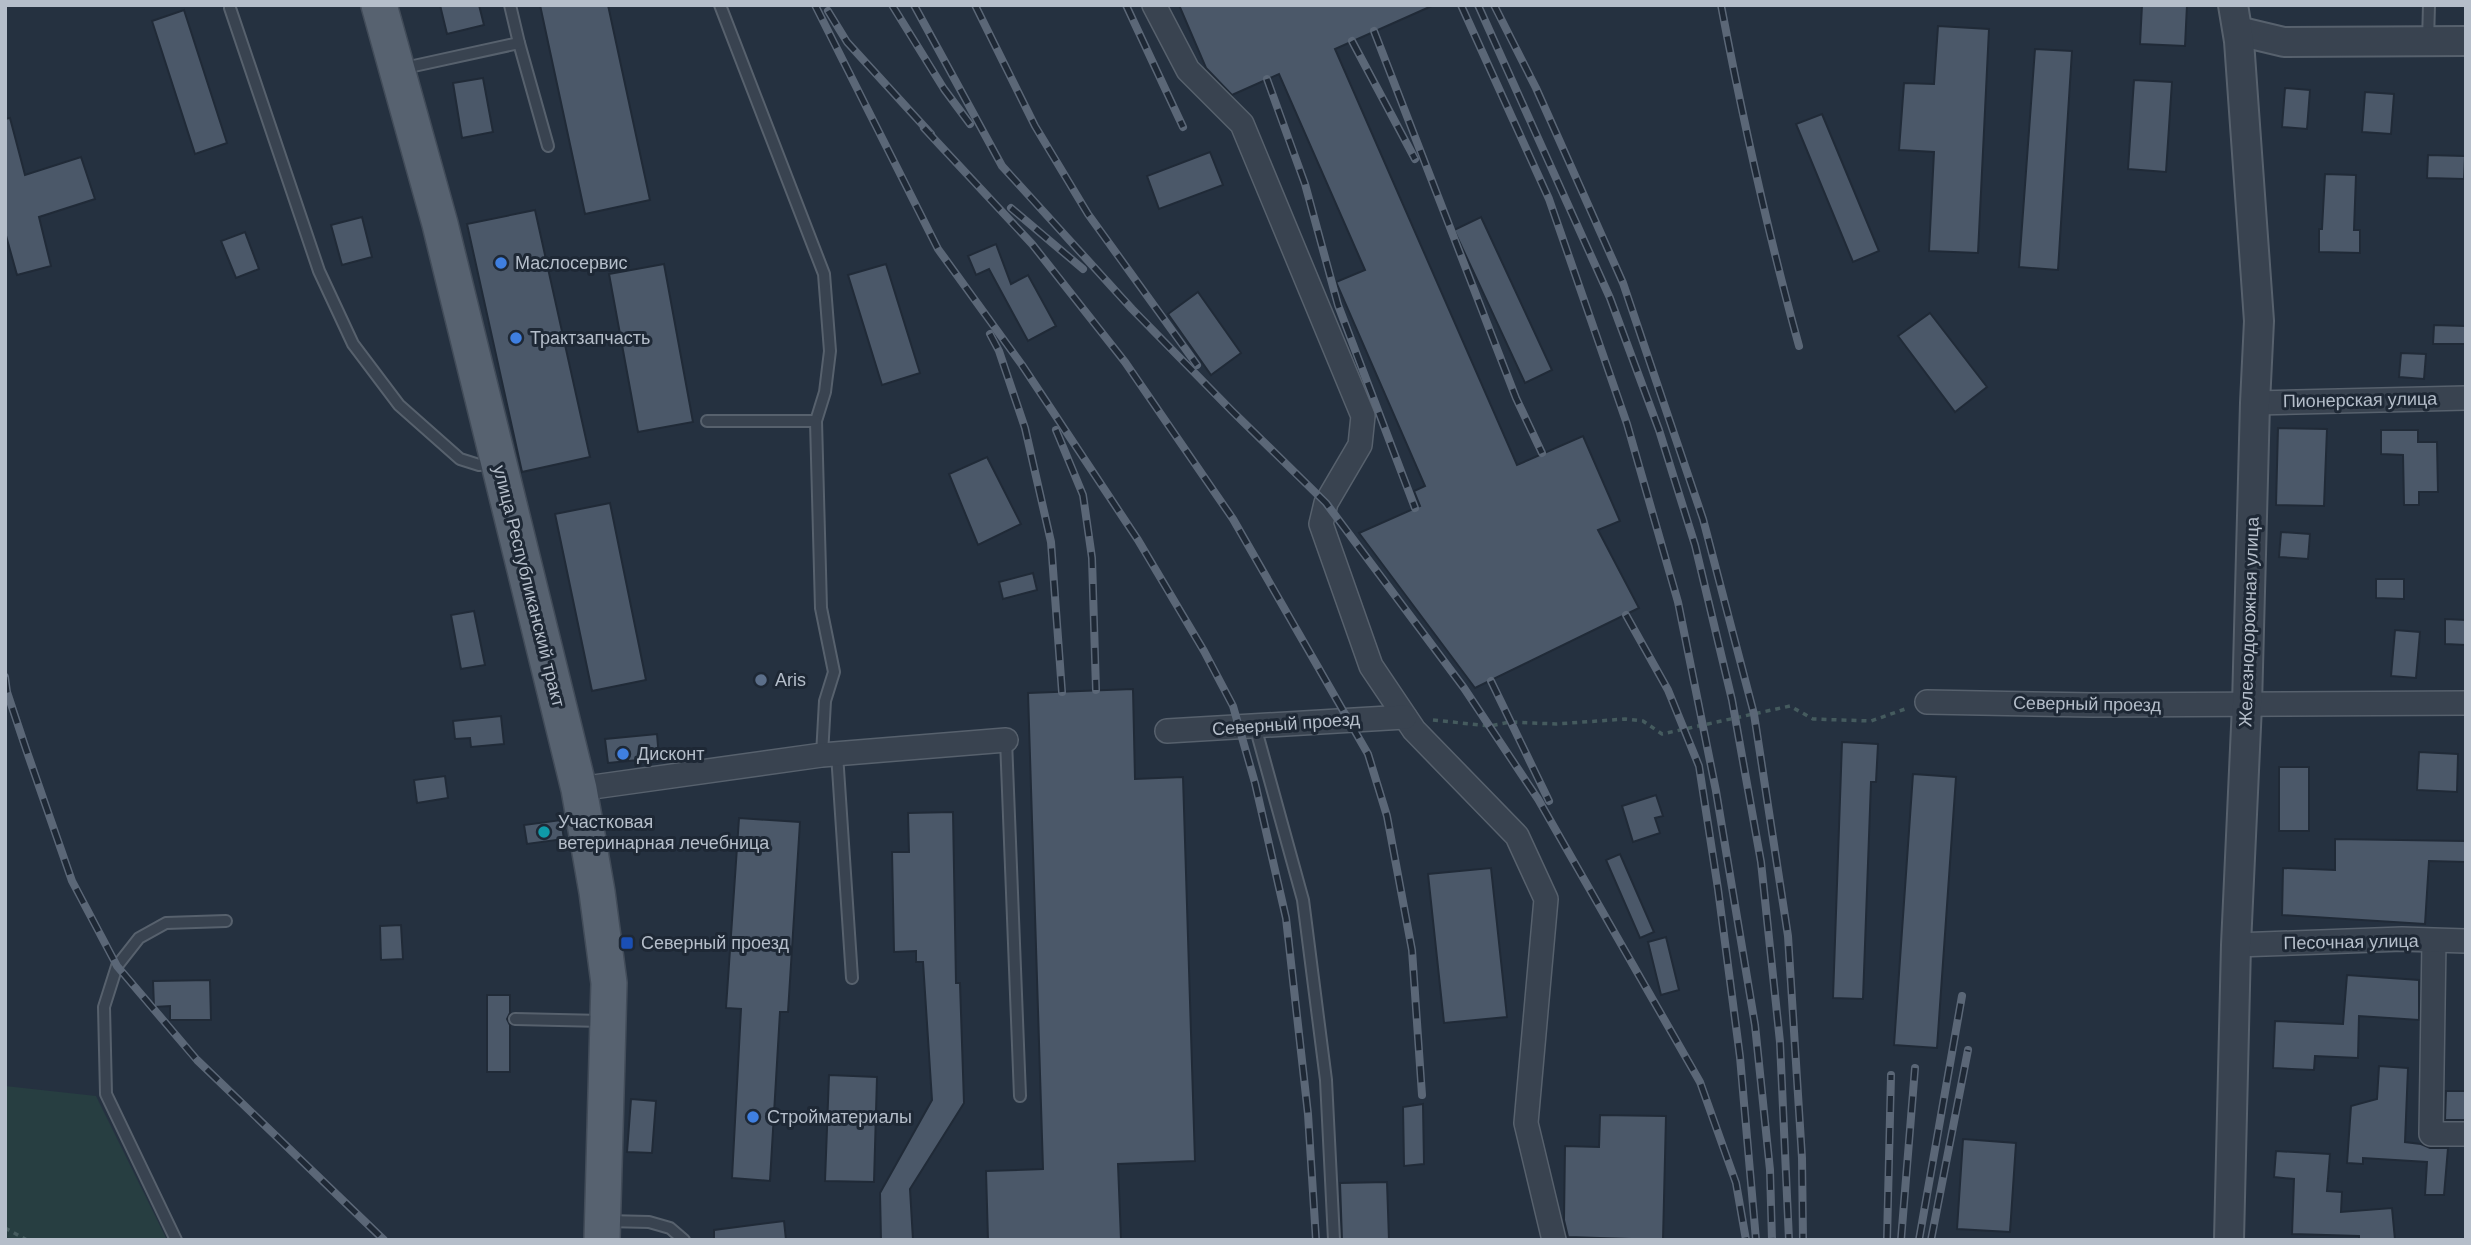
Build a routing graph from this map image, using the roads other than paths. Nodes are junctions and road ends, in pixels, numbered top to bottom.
1 (379, 5) edge
2 (510, 5) edge
3 (720, 5) edge
4 (1154, 5) edge
5 (2429, 5) edge
6 (230, 8) dead end
7 (2236, 18) edge
8 (2428, 41) junction
9 (2466, 41) edge
10 (519, 43) junction
11 (397, 70) junction
12 (548, 146) dead end
13 (2466, 398) edge
14 (2255, 403) junction
15 (707, 421) dead end
16 (816, 421) junction
17 (499, 464) junction
18 (1927, 702) road end
19 (2466, 703) edge
20 (2247, 705) junction
21 (1405, 717) junction
22 (1255, 726) junction
23 (1167, 731) dead end
24 (1006, 740) joint
25 (830, 755) junction
26 (579, 789) junction
27 (226, 921) dead end
28 (2434, 941) junction
29 (2466, 941) edge
30 (2236, 945) junction
31 (852, 978) dead end
32 (515, 1019) dead end
33 (609, 1021) junction
34 (1020, 1096) dead end
35 (2466, 1134) edge
36 (603, 1230) edge
37 (176, 1240) edge
38 (684, 1240) edge
39 (1334, 1240) edge
40 (1554, 1240) edge
41 (2229, 1240) edge

1 - 11 main road, улица Республиканский тракт
2 - 10 lane
3 - 16 lane
4 - 21 street
5 - 8 lane
6 - 17 lane
7 - 8 street
7 - 14 street, Железнодорожная улица
8 - 9 street
10 - 11 lane
10 - 12 lane
11 - 17 main road, улица Республиканский тракт
13 - 14 street, Пионерская улица
14 - 20 street, Железнодорожная улица
15 - 16 lane
16 - 25 lane
17 - 26 main road, улица Республиканский тракт
18 - 20 street, Северный проезд
19 - 20 street, Северный проезд
20 - 30 street, Железнодорожная улица
21 - 22 street, Северный проезд
21 - 40 street
22 - 23 street, Северный проезд
22 - 39 lane
24 - 25 street
24 - 34 lane
25 - 26 street
25 - 31 lane
26 - 33 main road, улица Республиканский тракт
27 - 37 lane
28 - 29 street, Песочная улица
28 - 30 street, Песочная улица
28 - 35 street
30 - 41 street, Железнодорожная улица
32 - 33 lane
33 - 36 main road, улица Республиканский тракт
36 - 38 lane

